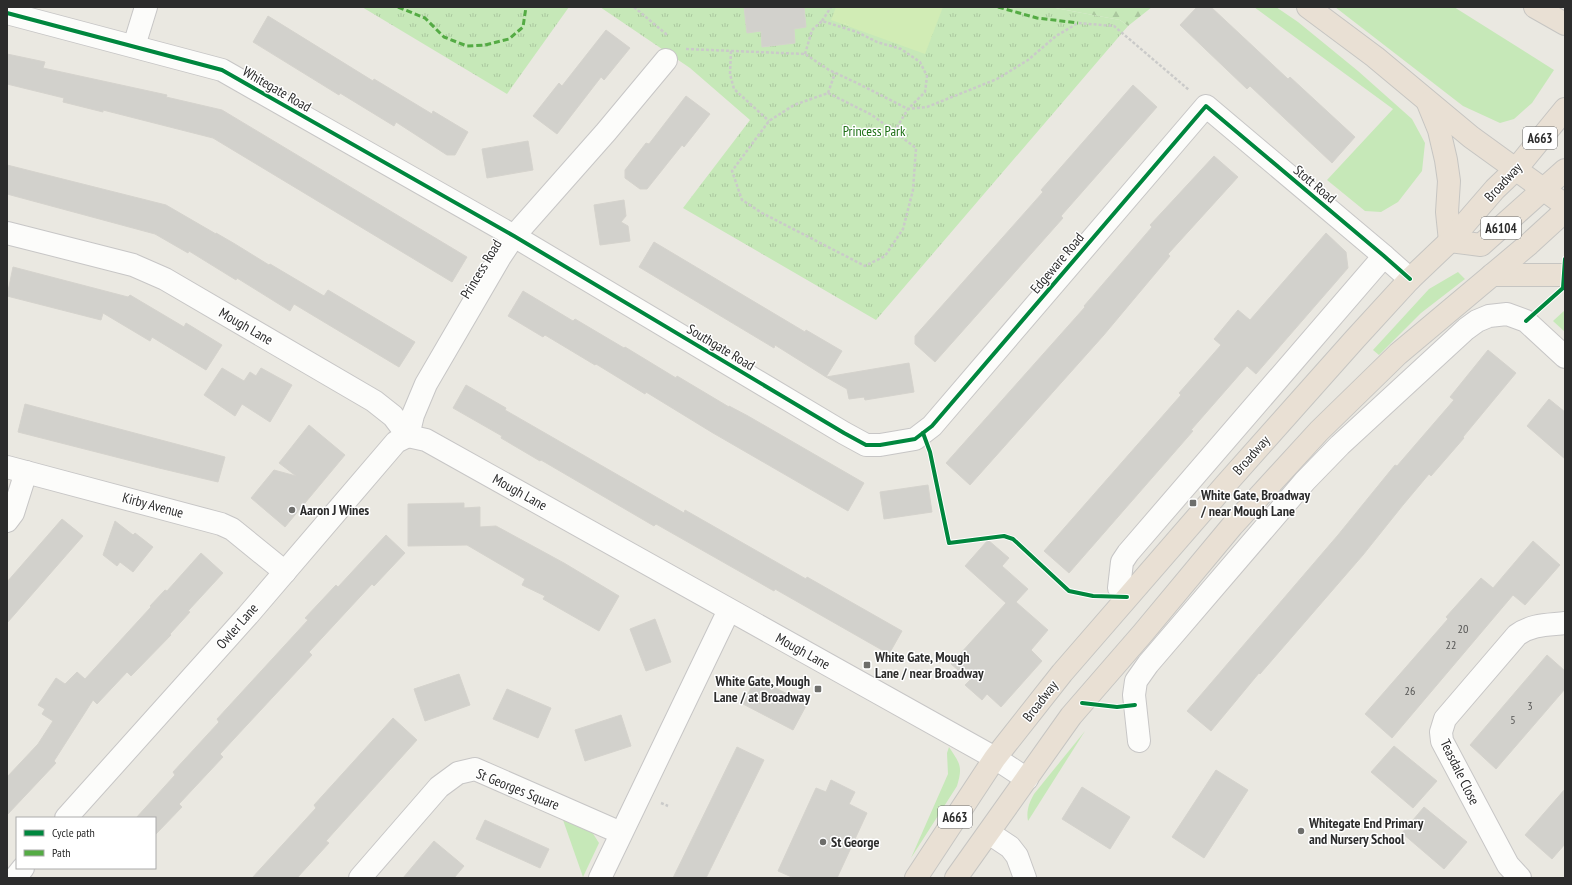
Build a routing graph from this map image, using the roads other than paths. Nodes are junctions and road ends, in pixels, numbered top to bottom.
1 (146, 7) edge
2 (1308, 7) edge
3 (1535, 7) edge
4 (7, 13) edge
5 (1565, 24) edge
6 (134, 46) junction
7 (666, 60) road end
8 (1428, 102) junction
9 (1206, 106) joint
10 (1565, 108) edge
11 (1516, 169) junction
12 (1565, 170) edge
13 (1545, 189) junction
14 (1565, 205) edge
15 (1565, 211) edge
16 (7, 232) edge
17 (514, 236) junction
18 (1450, 241) junction
19 (1384, 256) junction
20 (1492, 275) junction
21 (1565, 275) edge
22 (1410, 280) junction
23 (1565, 357) edge
24 (923, 433) joint
25 (408, 436) junction
26 (16, 470) edge
27 (7, 521) edge
28 (285, 572) junction
29 (1127, 597) junction
30 (729, 610) junction
31 (1565, 623) edge
32 (1139, 742) dead end
33 (995, 758) junction
34 (1027, 779) junction
35 (67, 817) edge
36 (622, 833) junction
37 (989, 833) junction
38 (22, 869) edge
39 (14, 878) edge
40 (360, 878) edge
41 (600, 878) edge
42 (916, 878) edge
43 (956, 878) edge
44 (1025, 878) edge
45 (1520, 878) edge

1 - 6 street
2 - 8 highway
3 - 5 highway
4 - 6 street, Whitegate Road
6 - 17 street, Whitegate Road
7 - 17 street, Princess Road
8 - 11 highway
8 - 18 highway
9 - 19 street, Stott Road
9 - 24 street, Edgeware Road
10 - 11 highway, Broadway / A663
11 - 13 highway
11 - 18 highway, Broadway / A663
12 - 13 highway
13 - 14 highway
13 - 18 highway, A6104
15 - 20 highway, A663
16 - 25 street, Mough Lane
17 - 24 street, Southgate Road
17 - 25 street, Princess Road
18 - 22 highway, Broadway / A663
19 - 22 street, Stott Road
19 - 29 street
20 - 21 highway
20 - 34 highway, A663
22 - 29 highway, Broadway / A663
23 - 32 street
25 - 28 street, Owler Lane
25 - 30 street, Mough Lane
26 - 27 street
26 - 28 street, Kirby Avenue
28 - 35 street, Owler Lane
29 - 33 highway, Broadway / A663
30 - 33 street, Mough Lane
30 - 36 street
31 - 45 street, Teasdale Close
33 - 34 street, Mough Lane
33 - 42 highway, Broadway / A663
34 - 37 highway, A663
36 - 40 street, St Georges Square
36 - 41 street
37 - 43 highway, A663
37 - 44 street
38 - 39 street

